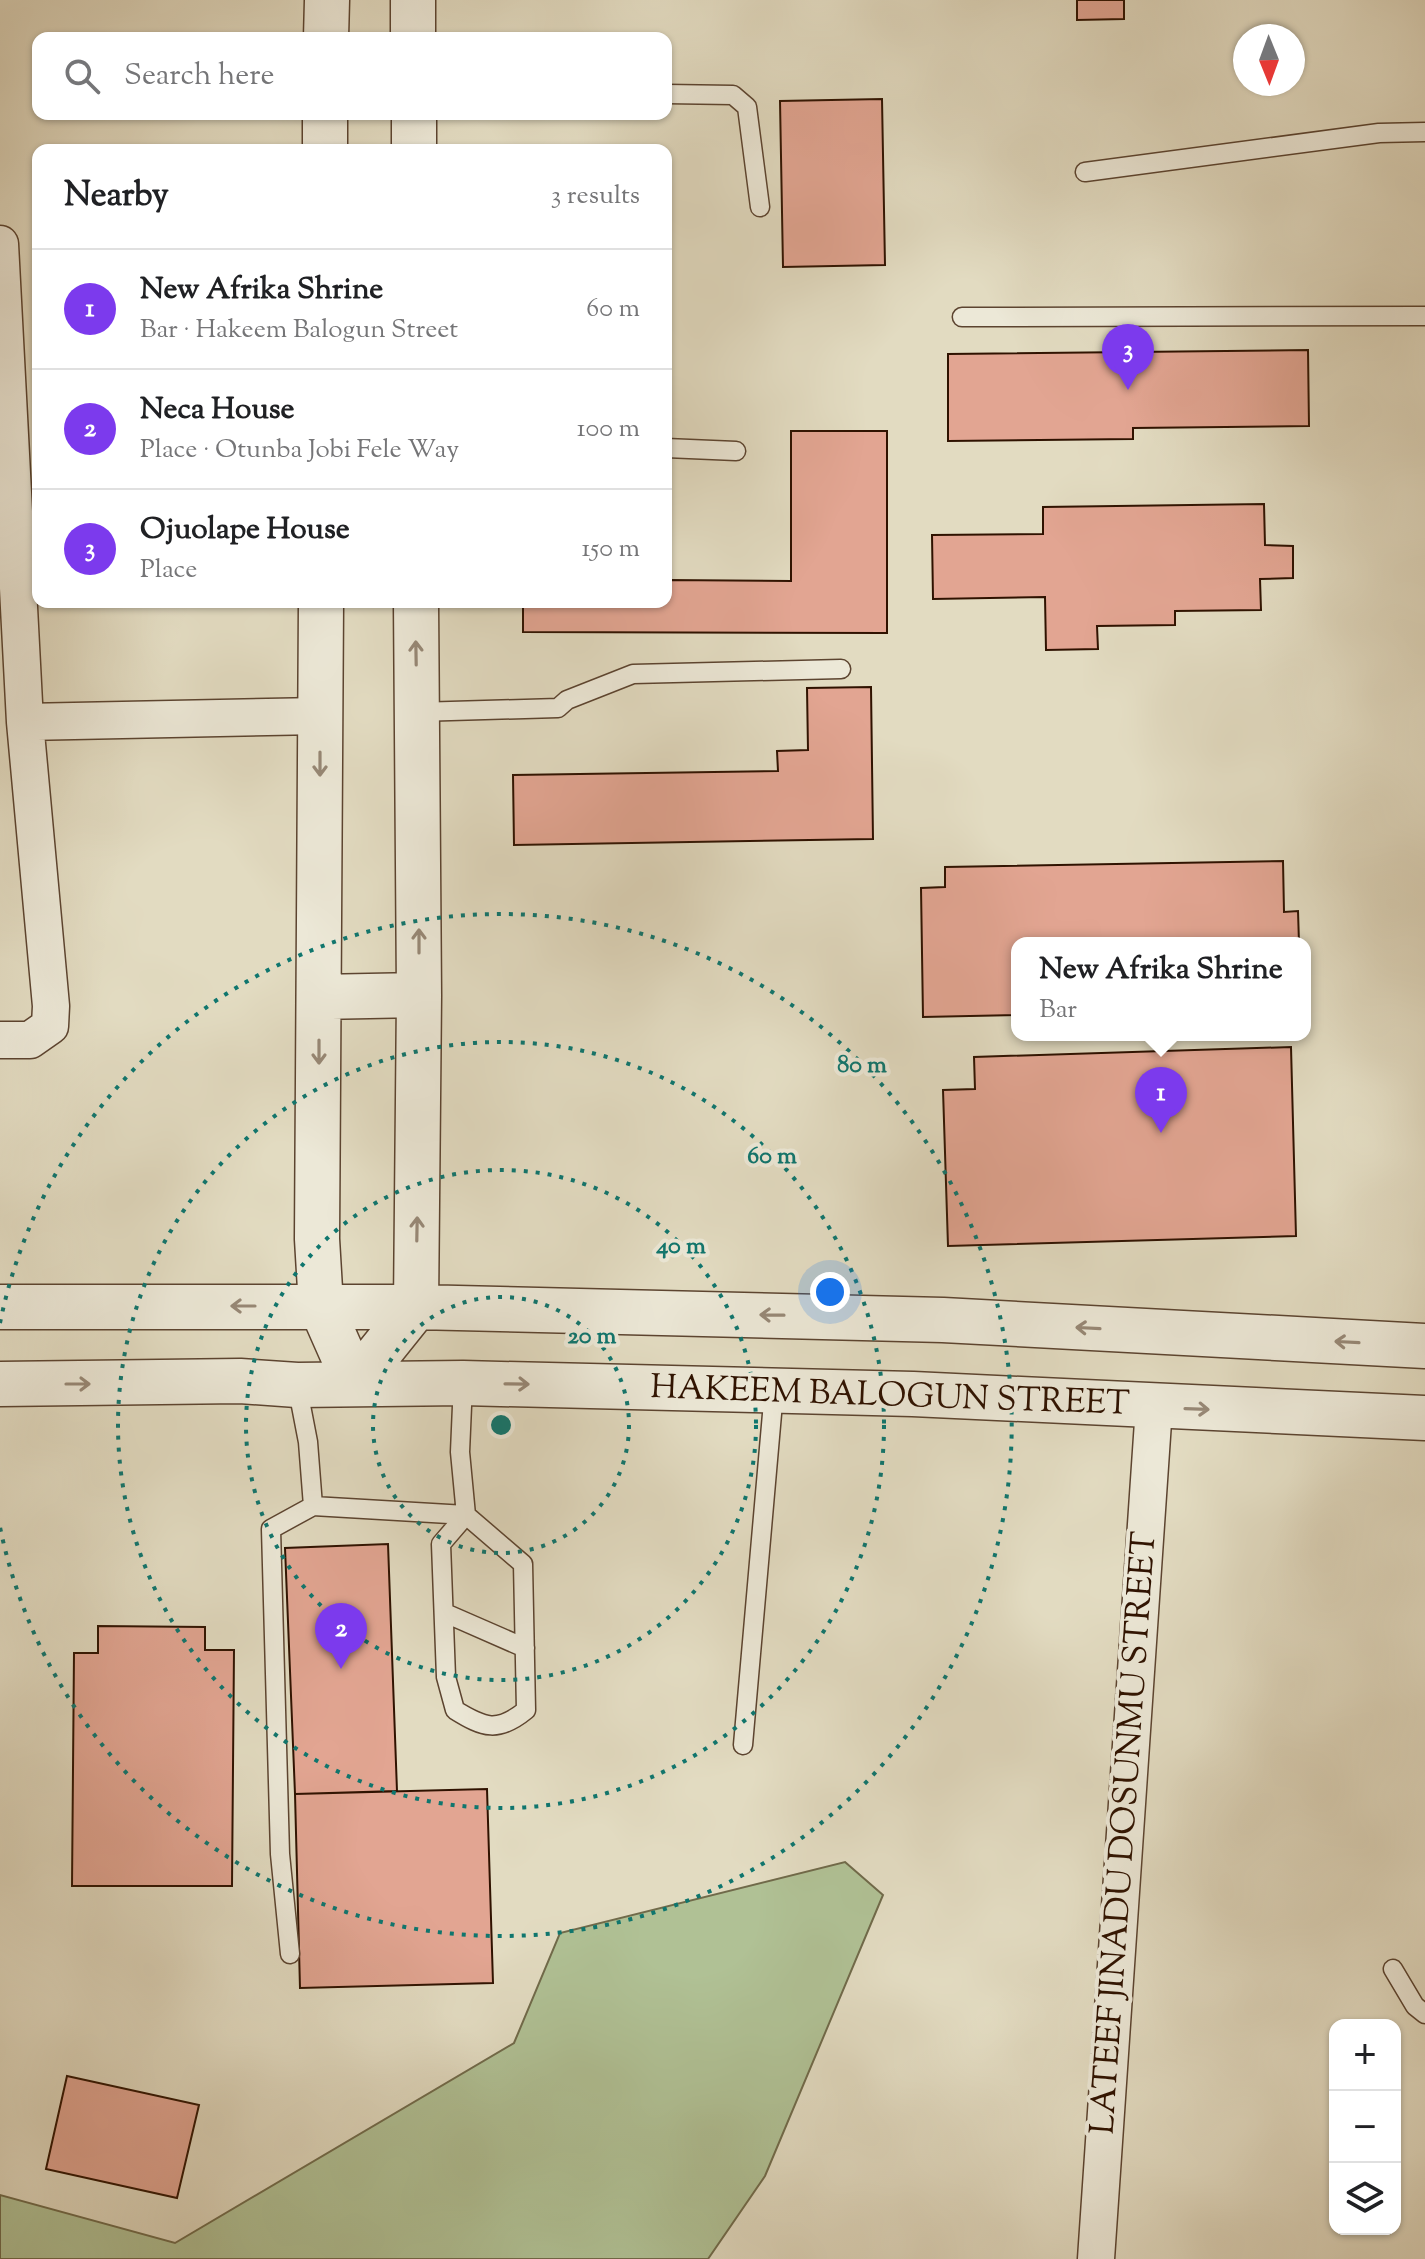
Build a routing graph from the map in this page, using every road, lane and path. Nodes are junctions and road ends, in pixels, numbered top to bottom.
1 (327, 0) edge
2 (413, 0) edge
3 (326, 32) edge
4 (413, 32) edge
5 (672, 94) edge
6 (325, 120) edge
7 (414, 120) edge
8 (1425, 132) edge
9 (325, 144) edge
10 (414, 144) edge
11 (1085, 172) dead end
12 (760, 207) dead end
13 (0, 244) edge
14 (1425, 316) edge
15 (962, 317) dead end
16 (672, 448) edge
17 (736, 451) dead end
18 (321, 608) edge
19 (416, 608) edge
20 (841, 669) dead end
21 (417, 712) junction
22 (320, 716) junction
23 (25, 722) junction
24 (419, 995) junction
25 (319, 997) junction
26 (0, 1040) edge
27 (321, 1306) junction
28 (0, 1307) edge
29 (416, 1307) junction
30 (1425, 1346) edge
31 (355, 1383) junction
32 (463, 1383) junction
33 (0, 1384) edge
34 (297, 1385) junction
35 (774, 1391) junction
36 (1154, 1407) junction
37 (1425, 1418) edge
38 (313, 1506) junction
39 (466, 1515) junction
40 (445, 1613) junction
41 (525, 1648) junction
42 (743, 1745) dead end
43 (290, 1954) dead end
44 (1393, 1969) dead end
45 (1425, 2014) edge
46 (1096, 2259) edge

1 - 3 street
2 - 4 street
5 - 12 lane
6 - 9 street
7 - 10 street
8 - 11 lane
13 - 23 street
14 - 15 lane
16 - 17 lane
18 - 22 street
21 -> 19 street
20 - 21 lane
24 -> 21 street
22 - 23 street
22 -> 25 street
23 - 26 street
24 - 25 street
29 -> 24 street
25 -> 27 street
27 -> 28 street
27 - 29 street
27 - 31 street
30 -> 29 street
29 - 31 street
31 - 32 street, HAKEEM BALOGUN STREET
31 - 34 street, HAKEEM BALOGUN STREET
32 -> 35 street, HAKEEM BALOGUN STREET
32 - 39 lane
33 -> 34 street, HAKEEM BALOGUN STREET
34 - 38 lane
35 - 36 street, HAKEEM BALOGUN STREET
35 - 42 lane
36 -> 37 street, HAKEEM BALOGUN STREET
36 - 46 street, LATEEF JINADU DOSUNMU STREET
38 - 39 lane
38 - 43 lane
39 - 40 lane
39 - 41 lane
40 - 41 lane
40 - 41 lane
44 - 45 lane

